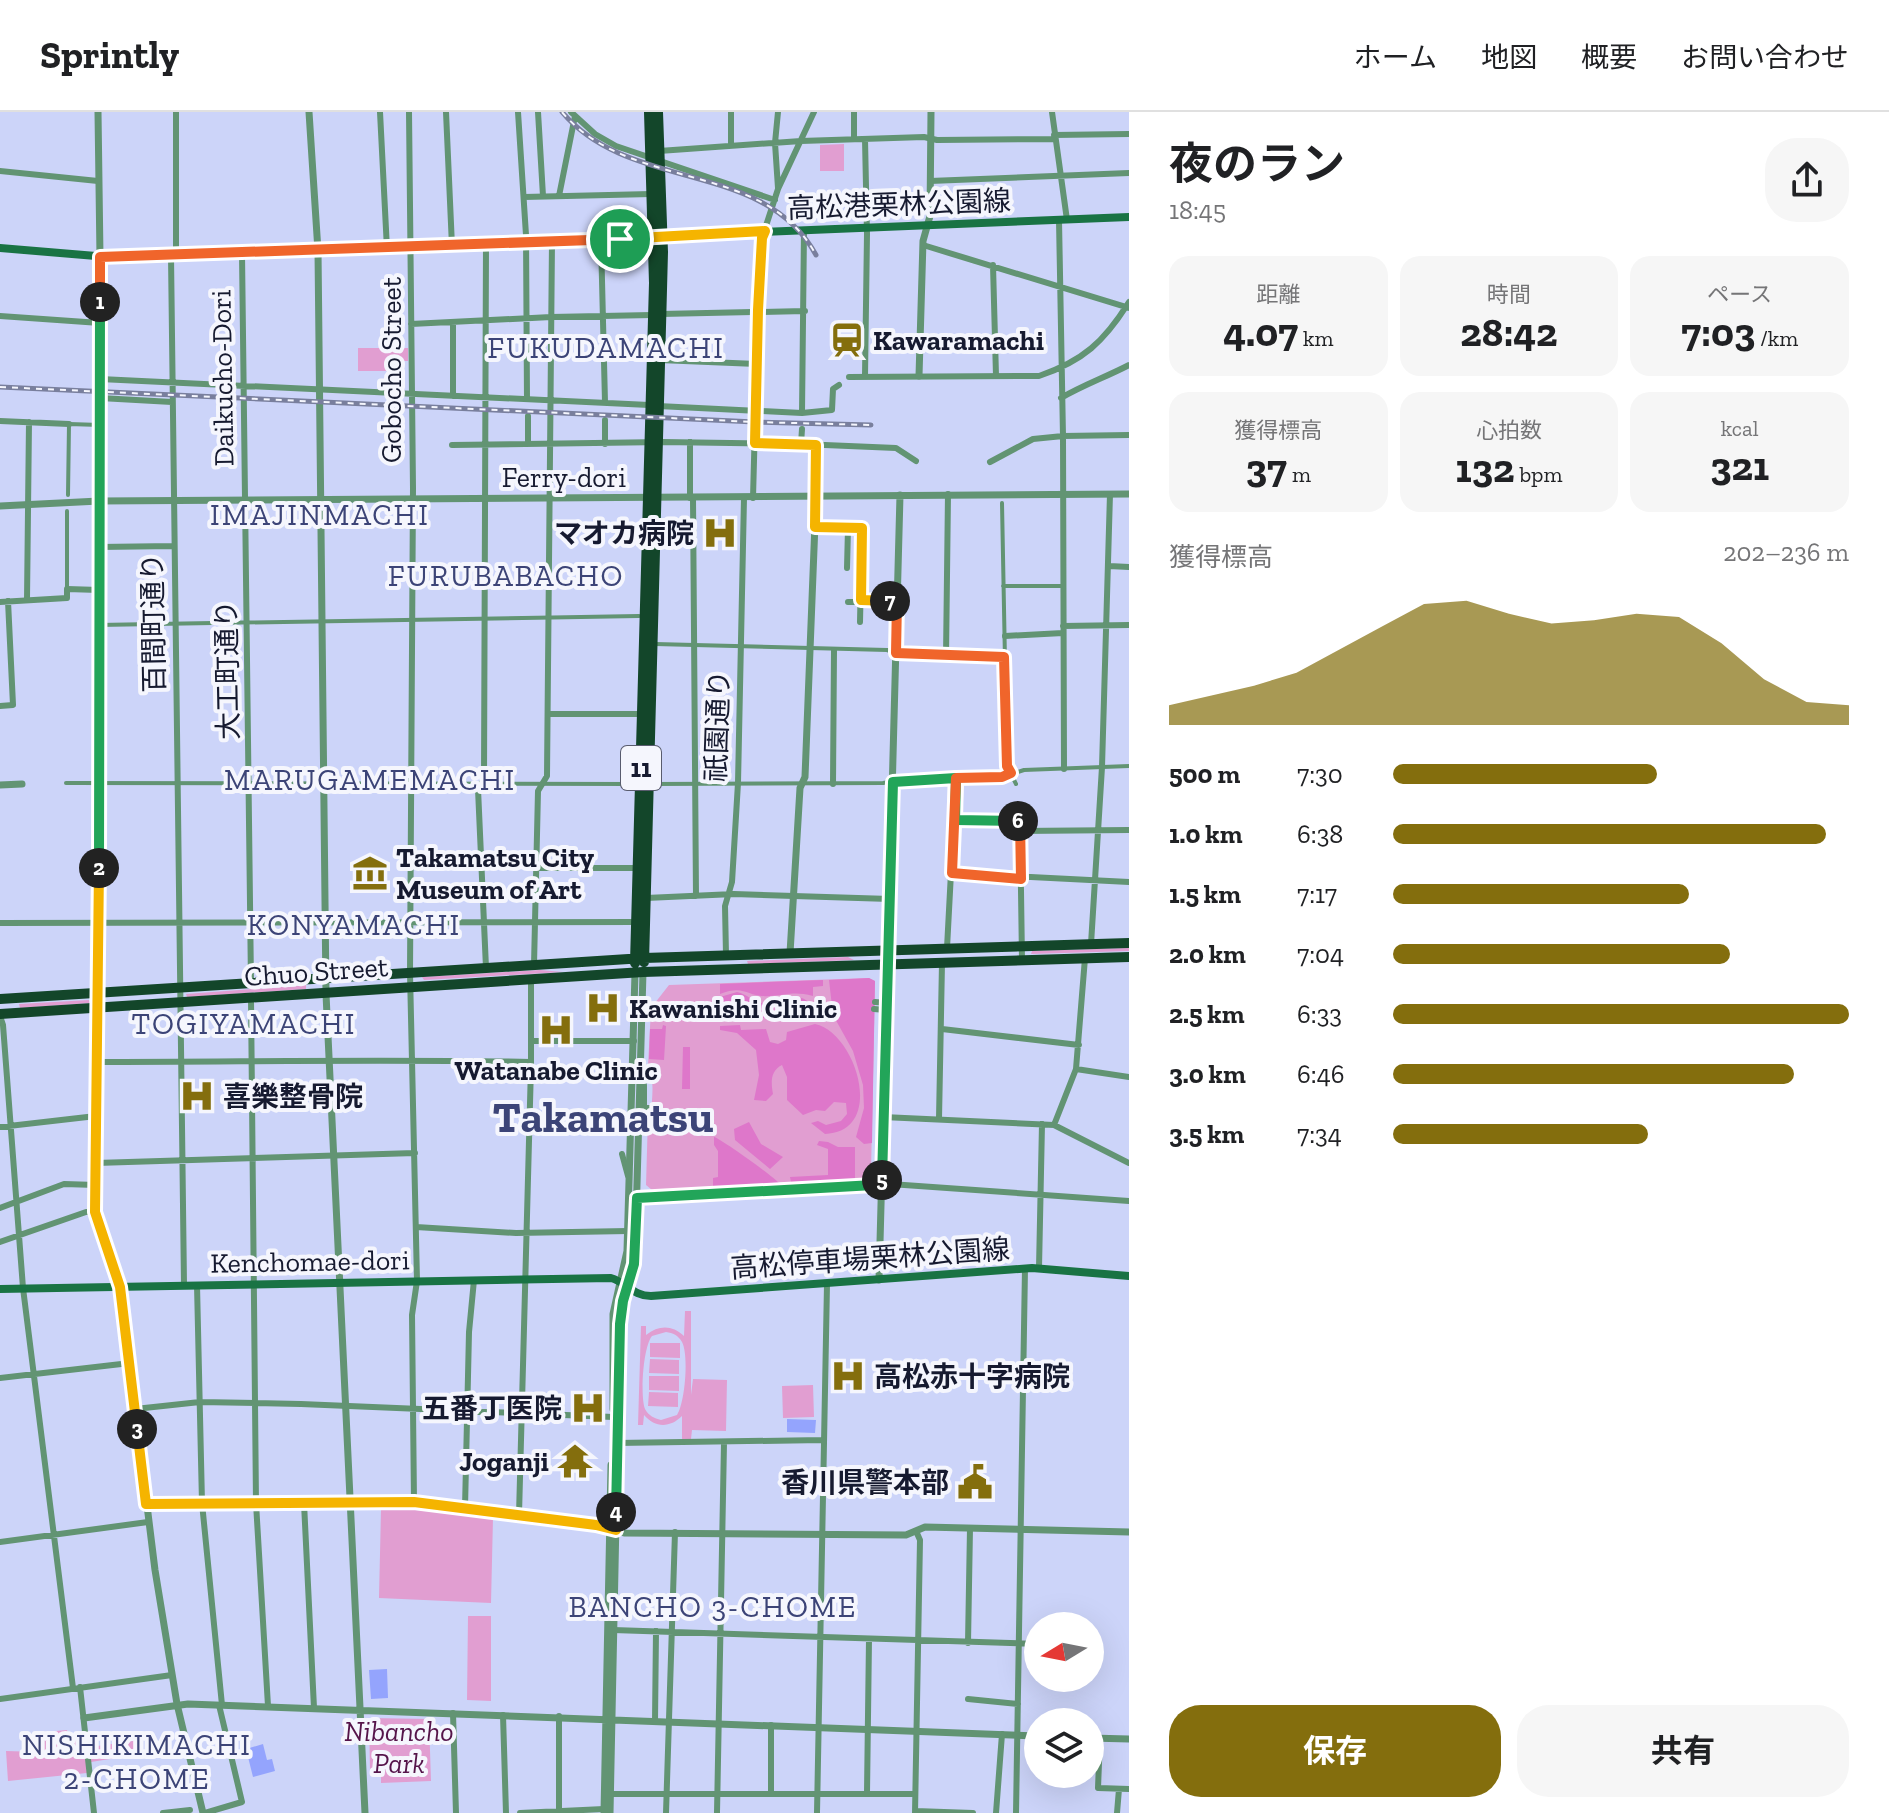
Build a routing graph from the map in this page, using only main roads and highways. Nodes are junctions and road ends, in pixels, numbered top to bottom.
1 (649, 112) edge
2 (658, 112) edge
3 (656, 157) junction
4 (1129, 217) edge
5 (658, 238) junction
6 (0, 248) edge
7 (656, 314) junction
8 (654, 406) junction
9 (651, 498) junction
10 (1129, 943) edge
11 (1129, 957) edge
12 (640, 958) junction
13 (639, 973) junction
14 (0, 999) edge
15 (0, 1015) edge
16 (1129, 1276) edge
17 (623, 1284) joint
18 (0, 1289) edge

1 - 3 highway, 11
2 - 3 highway, 11
3 - 5 highway, 11
3 - 5 highway, 11
4 - 5 main road, 高松港栗林公園線
5 - 6 main road, 高松港栗林公園線
5 - 7 highway, 11
7 - 8 highway, 11
7 - 8 highway, 11
8 - 9 highway, 11
9 - 12 highway, 11
9 - 12 highway, 11
10 - 12 highway, Chuo Street
11 - 13 highway, Chuo Street
12 - 13 highway, 11
12 - 14 highway, Chuo Street
13 - 15 highway, Chuo Street
16 - 17 main road, 高松停車場栗林公園線
17 - 18 main road, Kenchomae-dori

